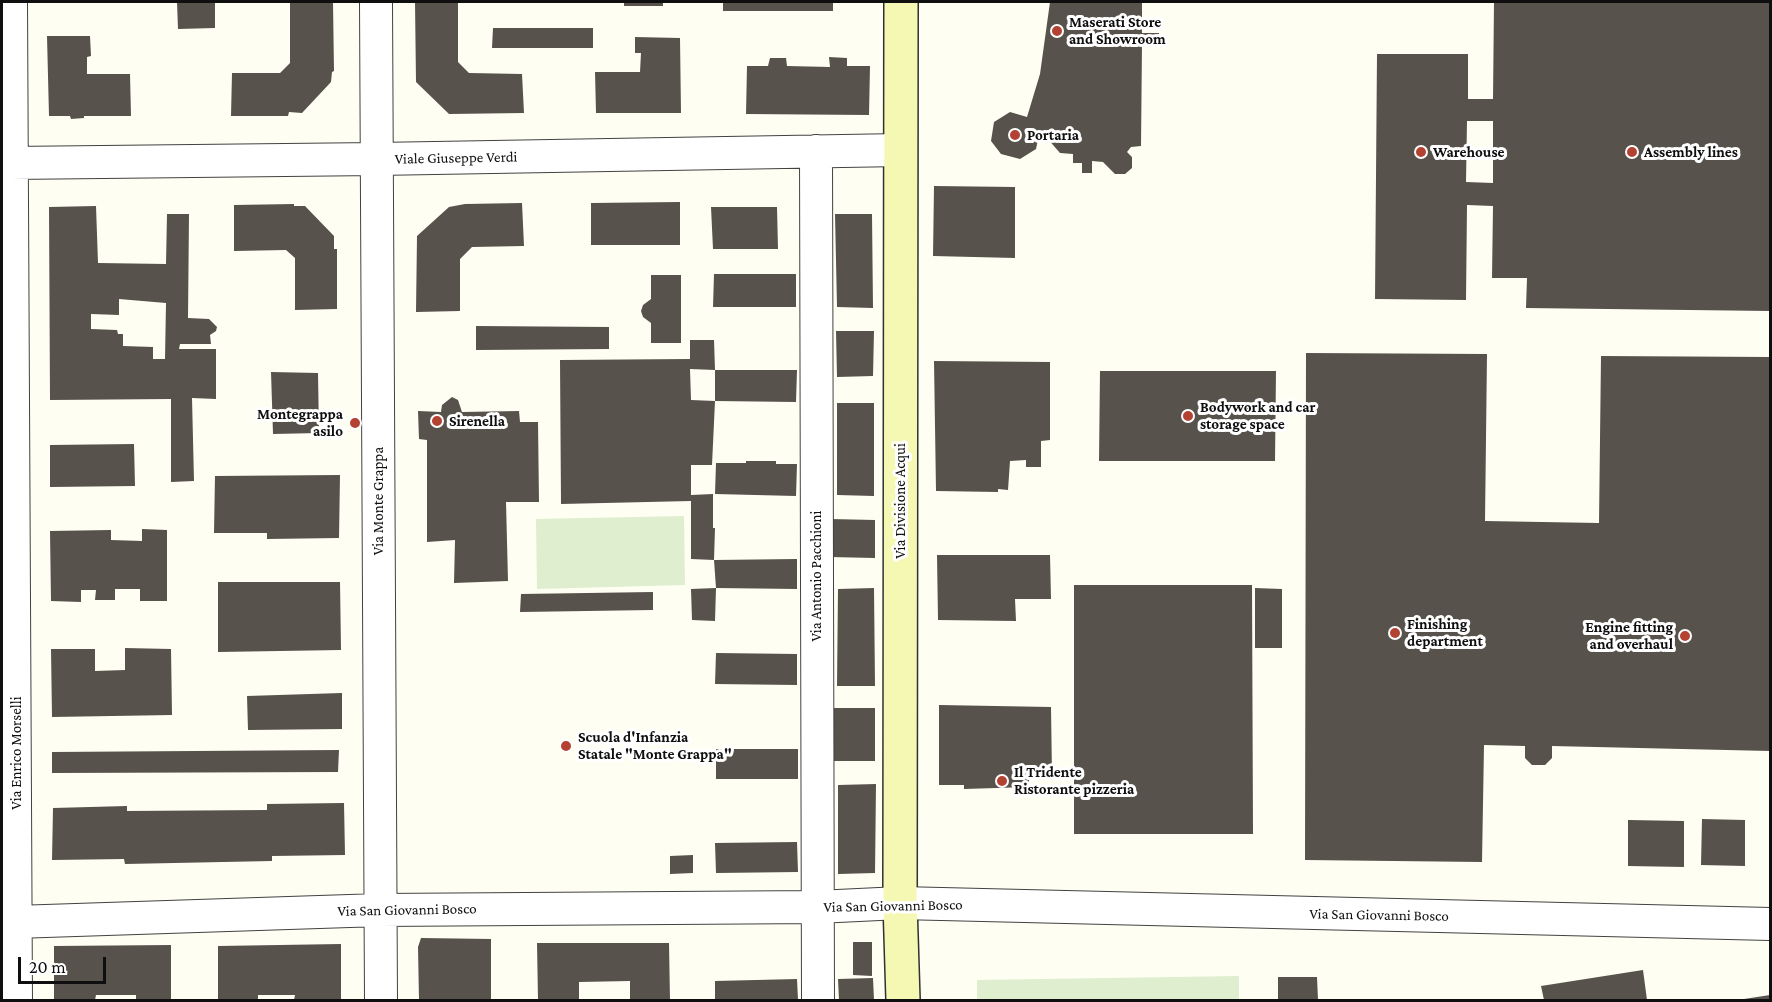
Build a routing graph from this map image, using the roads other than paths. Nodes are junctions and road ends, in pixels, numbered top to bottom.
1 (11, 2) edge
2 (376, 2) edge
3 (901, 2) edge
4 (901, 150) junction
5 (816, 151) junction
6 (376, 159) junction
7 (5, 162) edge
8 (900, 903) junction
9 (817, 907) junction
10 (380, 910) junction
11 (15, 922) junction
12 (1770, 924) edge
13 (16, 1000) edge
14 (381, 1000) edge
15 (818, 1000) edge
16 (903, 1000) edge

1 - 7 street, Via Enrico Morselli
2 - 6 street, Via Monte Grappa
3 - 4 main road, Via Divisione Acqui
4 - 5 street, Viale Giuseppe Verdi
4 - 8 main road, Via Divisione Acqui
5 - 6 street, Viale Giuseppe Verdi
5 - 9 street, Via Antonio Pacchioni
6 - 7 street, Viale Giuseppe Verdi
6 - 10 street, Via Monte Grappa
7 - 11 street, Via Enrico Morselli
8 - 9 street, Via San Giovanni Bosco
8 - 12 street, Via San Giovanni Bosco
8 - 16 main road, Via Divisione Acqui
9 - 10 street, Via San Giovanni Bosco
9 - 15 street, Via Antonio Pacchioni
10 - 11 street, Via San Giovanni Bosco
10 - 14 street, Via Monte Grappa
11 - 13 street, Via Enrico Morselli

